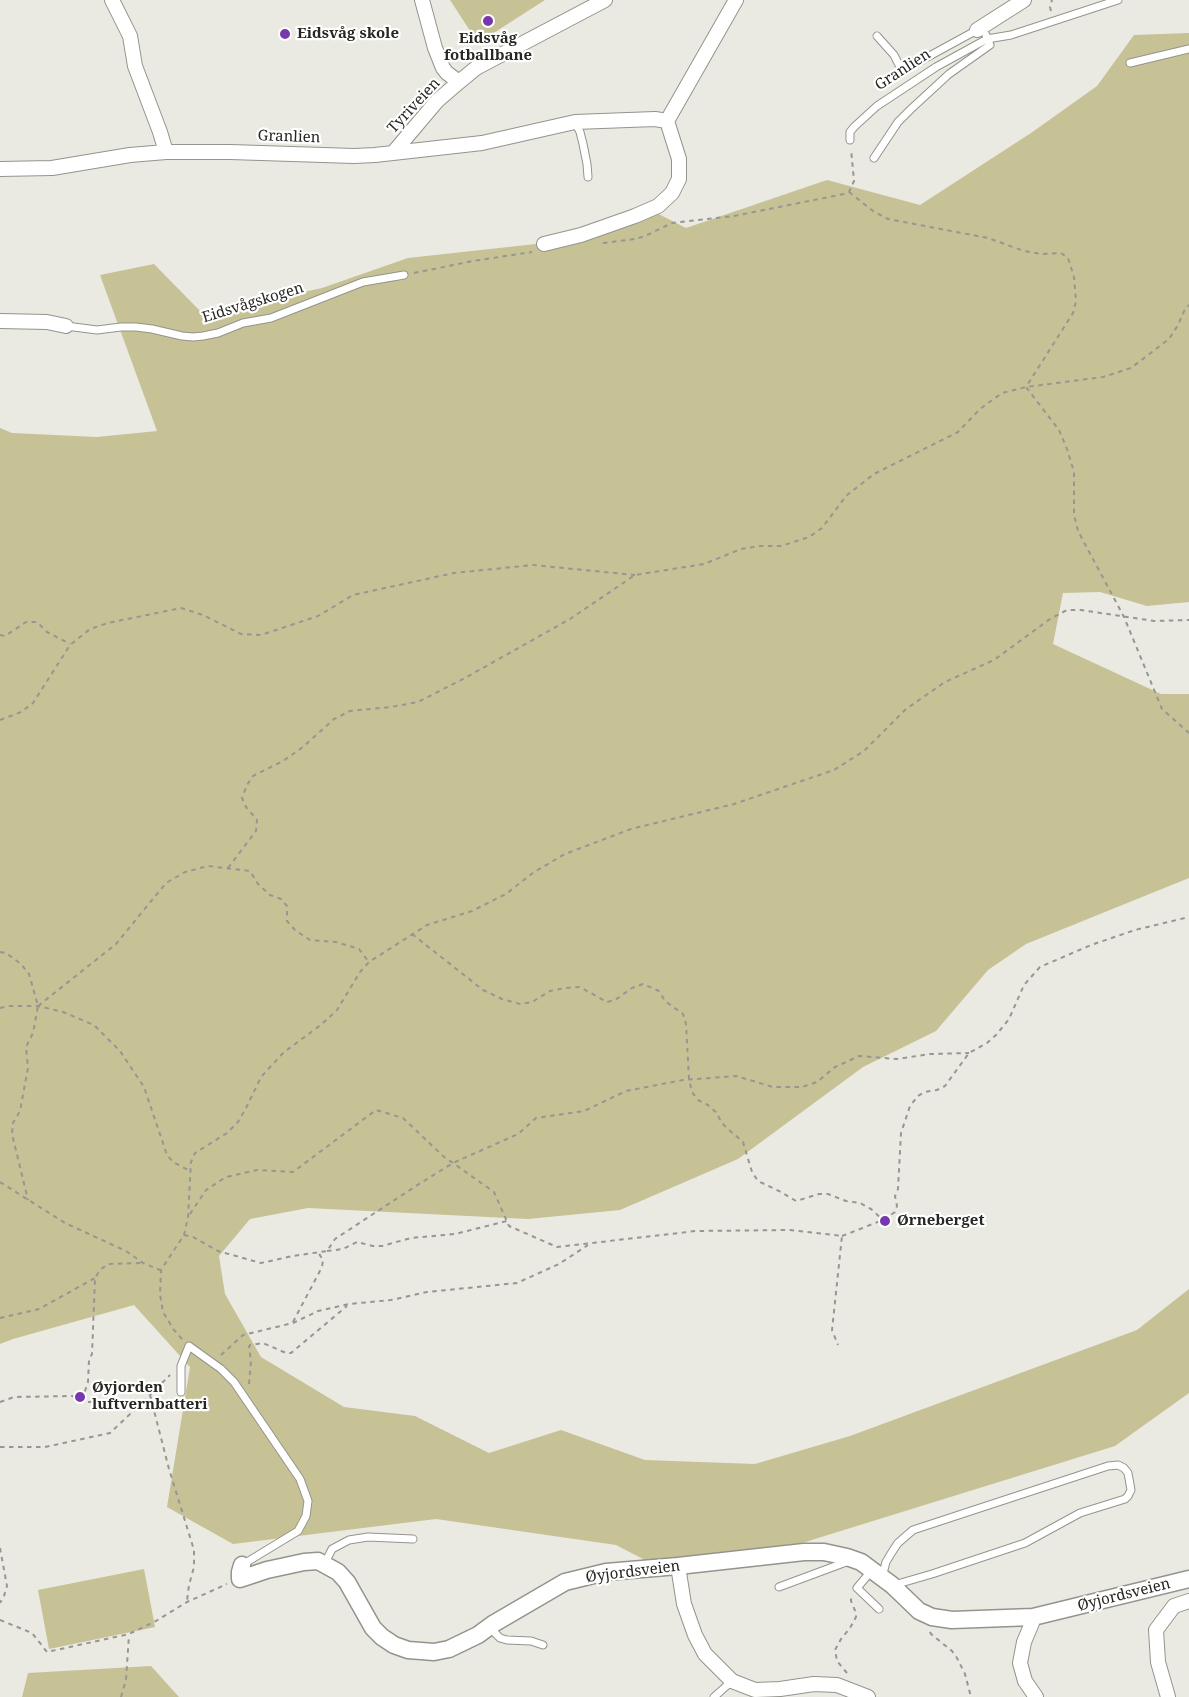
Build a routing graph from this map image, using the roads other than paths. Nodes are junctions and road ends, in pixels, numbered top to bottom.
1 (112, 0) edge
2 (422, 0) edge
3 (605, 0) edge
4 (736, 0) edge
5 (1024, 0) edge
6 (1118, 0) edge
7 (982, 32) junction
8 (877, 36) dead end
9 (1189, 49) edge
10 (1130, 63) dead end
11 (459, 82) junction
12 (667, 121) junction
13 (575, 122) junction
14 (850, 140) road end
15 (166, 152) junction
16 (393, 153) junction
17 (874, 158) dead end
18 (0, 169) edge
19 (588, 177) dead end
20 (542, 247) road end
21 (404, 275) road end
22 (0, 321) edge
23 (66, 326) joint
24 (181, 1392) dead end
25 (413, 1539) dead end
26 (855, 1559) junction
27 (242, 1565) joint
28 (327, 1566) junction
29 (678, 1566) junction
30 (882, 1577) junction
31 (1189, 1579) edge
32 (779, 1587) dead end
33 (1189, 1601) edge
34 (879, 1609) dead end
35 (1033, 1617) junction
36 (493, 1624) junction
37 (543, 1645) dead end
38 (732, 1681) junction
39 (714, 1697) edge
40 (867, 1697) edge
41 (1036, 1697) edge
42 (1168, 1697) edge

1 - 15 street
2 - 11 street, Tyriveien
3 - 11 street, Tyriveien
4 - 12 street
5 - 7 street, Granlien
6 - 7 lane
7 - 8 lane, Granlien
7 - 14 lane, Granlien
7 - 17 lane, Granlien
9 - 10 lane
11 - 16 street, Tyriveien
12 - 13 street, Granlien
12 - 20 street
13 - 16 street, Granlien
13 - 19 lane
15 - 16 street, Granlien
15 - 18 street, Granlien
21 - 23 lane, Eidsvågskogen
22 - 23 street, Eidsvågskogen
24 - 27 lane
25 - 28 lane
26 - 29 street, Øyjordsveien
26 - 30 street, Øyjordsveien
26 - 32 lane
27 - 28 street
28 - 36 street, Øyjordsveien
29 - 36 street, Øyjordsveien
29 - 38 street
30 - 30 lane
30 - 34 lane
30 - 35 street, Øyjordsveien
31 - 35 street, Øyjordsveien
33 - 42 street
35 - 41 street
36 - 37 lane
38 - 39 lane
38 - 40 street

